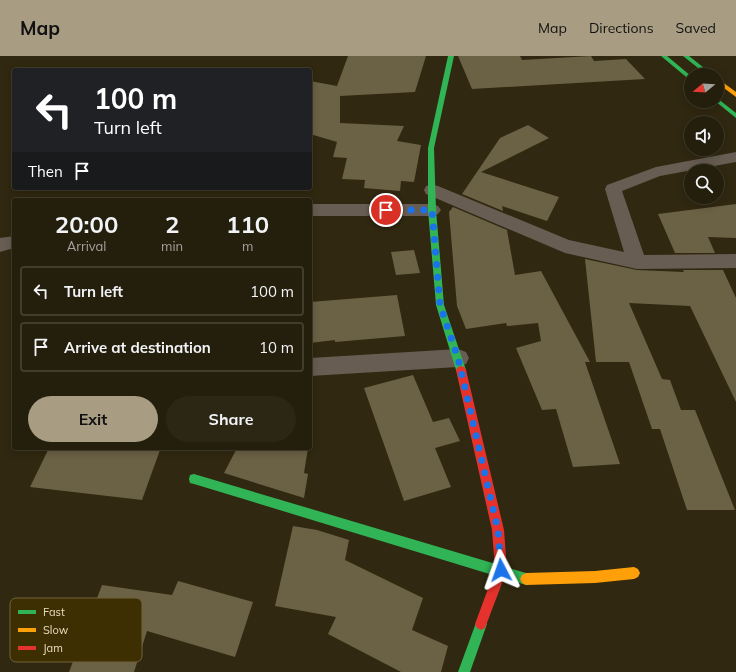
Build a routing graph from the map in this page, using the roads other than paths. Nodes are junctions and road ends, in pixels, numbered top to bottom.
1 (451, 56) edge
2 (664, 56) edge
3 (686, 56) edge
4 (701, 68) edge
5 (684, 73) edge
6 (724, 86) edge
7 (736, 95) edge
8 (724, 106) edge
9 (736, 116) edge
10 (736, 157) edge
11 (432, 190) junction
12 (312, 210) edge
13 (432, 210) junction
14 (12, 243) edge
15 (0, 246) edge
16 (736, 261) edge
17 (637, 262) junction
18 (458, 358) junction
19 (312, 367) edge
20 (194, 479) dead end
21 (501, 570) junction
22 (634, 573) dead end
23 (464, 672) edge

1 - 11 main road
2 - 5 main road
3 - 4 main road
6 - 7 main road
8 - 9 main road
10 - 17 street
11 - 13 main road
11 - 17 street
12 - 13 street
13 - 18 main road
14 - 15 street
16 - 17 street
18 - 19 street
18 - 21 main road
20 - 21 main road
21 - 22 main road
21 - 23 main road

